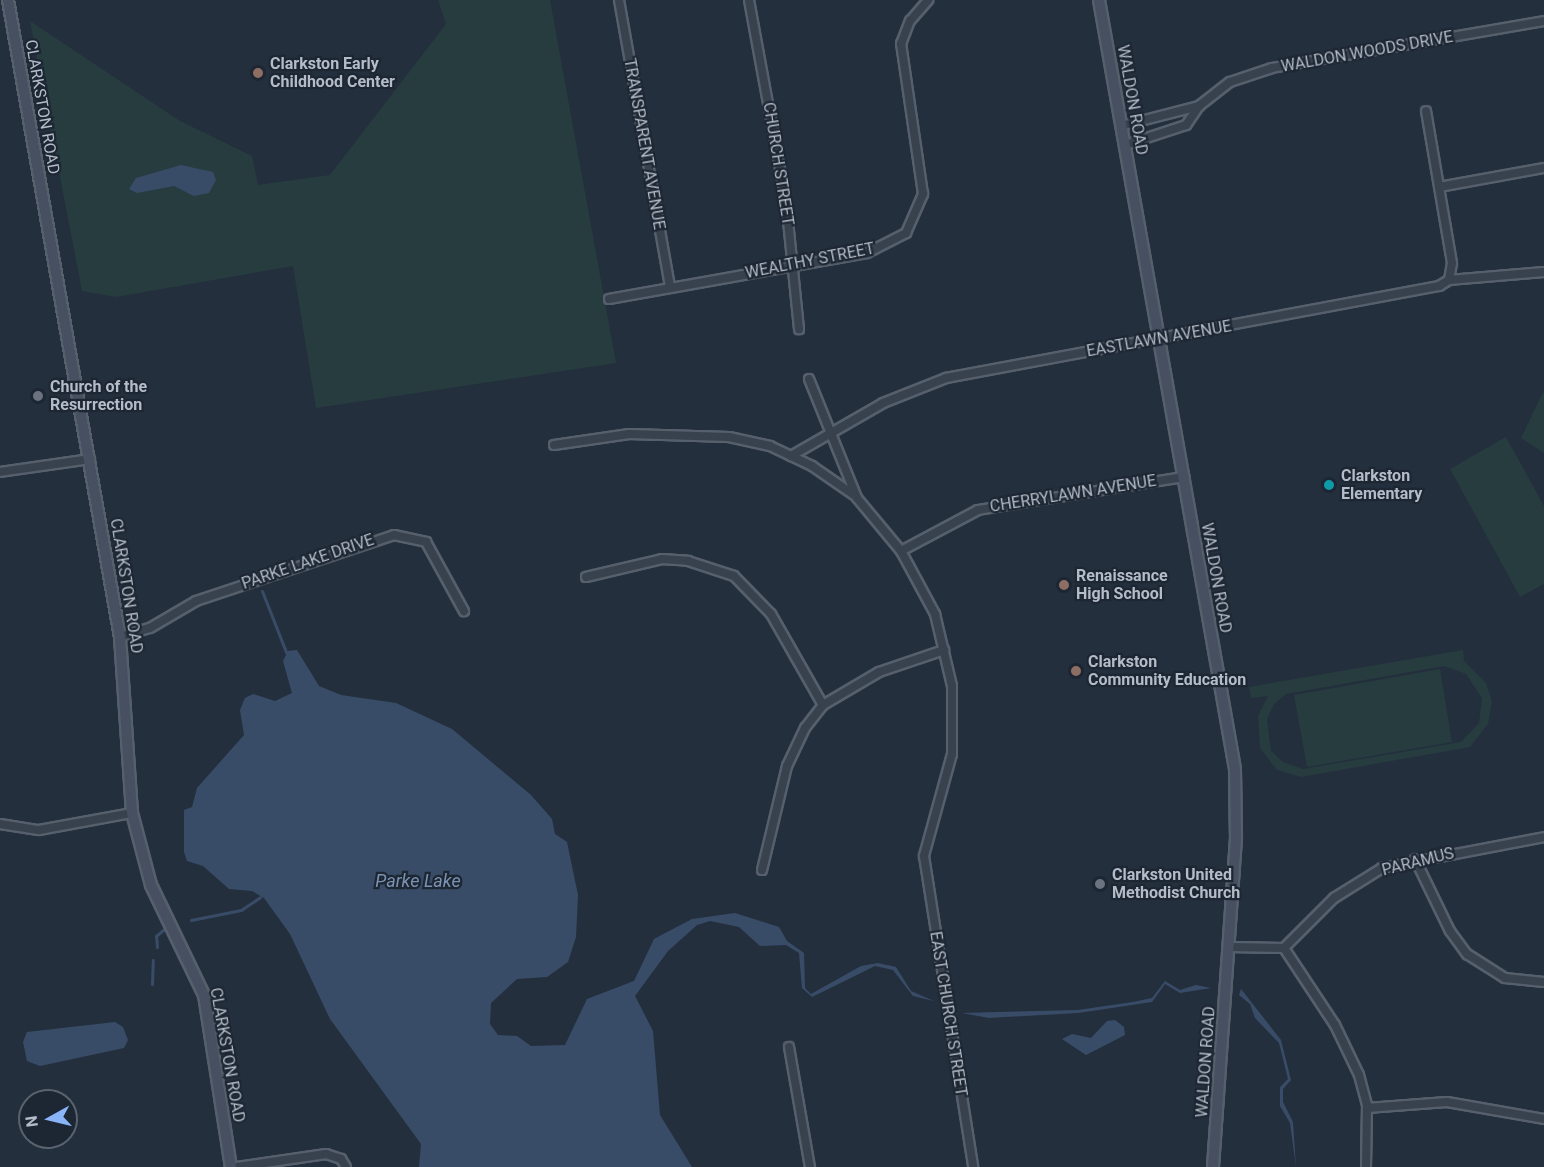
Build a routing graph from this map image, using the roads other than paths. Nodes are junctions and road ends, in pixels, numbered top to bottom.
1 (8, 0) edge
2 (619, 0) edge
3 (749, 0) edge
4 (928, 0) edge
5 (1099, 0) edge
6 (1544, 21) edge
7 (1199, 106) junction
8 (1426, 111) dead end
9 (1121, 126) junction
10 (1125, 146) junction
11 (1544, 168) edge
12 (1439, 187) junction
13 (793, 266) junction
14 (1544, 272) edge
15 (1449, 280) junction
16 (669, 287) junction
17 (609, 299) dead end
18 (799, 329) dead end
19 (1159, 339) junction
20 (810, 379) dead end
21 (831, 431) junction
22 (554, 445) dead end
23 (791, 456) junction
24 (90, 459) junction
25 (0, 472) edge
26 (1184, 477) junction
27 (857, 498) junction
28 (901, 551) junction
29 (586, 578) dead end
30 (464, 611) dead end
31 (120, 637) junction
32 (944, 650) junction
33 (823, 705) junction
34 (132, 813) junction
35 (0, 824) edge
36 (1544, 837) edge
37 (1415, 859) junction
38 (762, 870) dead end
39 (1229, 947) junction
40 (1284, 948) junction
41 (1544, 982) edge
42 (789, 1047) dead end
43 (1367, 1108) junction
44 (1544, 1119) edge
45 (231, 1167) edge
46 (237, 1167) edge
47 (346, 1167) edge
48 (810, 1167) edge
49 (973, 1167) edge
50 (1213, 1167) edge
51 (1366, 1167) edge

1 - 24 street, CLARKSTON ROAD
2 - 16 street, TRANSPARENT AVENUE
3 - 13 street, CHURCH STREET
4 - 13 street, WEALTHY STREET
5 - 9 street, WALDON ROAD
6 - 7 street, WALDON WOODS DRIVE
7 - 9 street, WALDON WOODS DRIVE
7 - 10 street, WALDON WOODS DRIVE
8 - 12 street
9 - 10 street, WALDON ROAD
10 - 19 street, WALDON ROAD
11 - 12 street
12 - 15 street
13 - 16 street, WEALTHY STREET
13 - 18 street, CHURCH STREET
14 - 15 street, EASTLAWN AVENUE
15 - 19 street, EASTLAWN AVENUE
16 - 17 street, WEALTHY STREET
19 - 21 street, EASTLAWN AVENUE
19 - 26 street, WALDON ROAD
20 - 21 street
21 - 23 street, EASTLAWN AVENUE
21 - 27 street
22 - 23 street
23 - 27 street
24 - 25 street
24 - 31 street, CLARKSTON ROAD
26 - 28 street, CHERRYLAWN AVENUE
26 - 39 street, WALDON ROAD
27 - 28 street
28 - 32 street
29 - 33 street
30 - 31 street, PARKE LAKE DRIVE
31 - 34 street, CLARKSTON ROAD
32 - 33 street
32 - 49 street, EAST CHURCH STREET
33 - 38 street
34 - 35 street
34 - 45 street, CLARKSTON ROAD
36 - 37 street, PARAMUS
37 - 40 street, PARAMUS
37 - 41 street
39 - 40 street
39 - 50 street, WALDON ROAD
40 - 43 street
42 - 48 street
43 - 44 street
43 - 51 street
46 - 47 street

